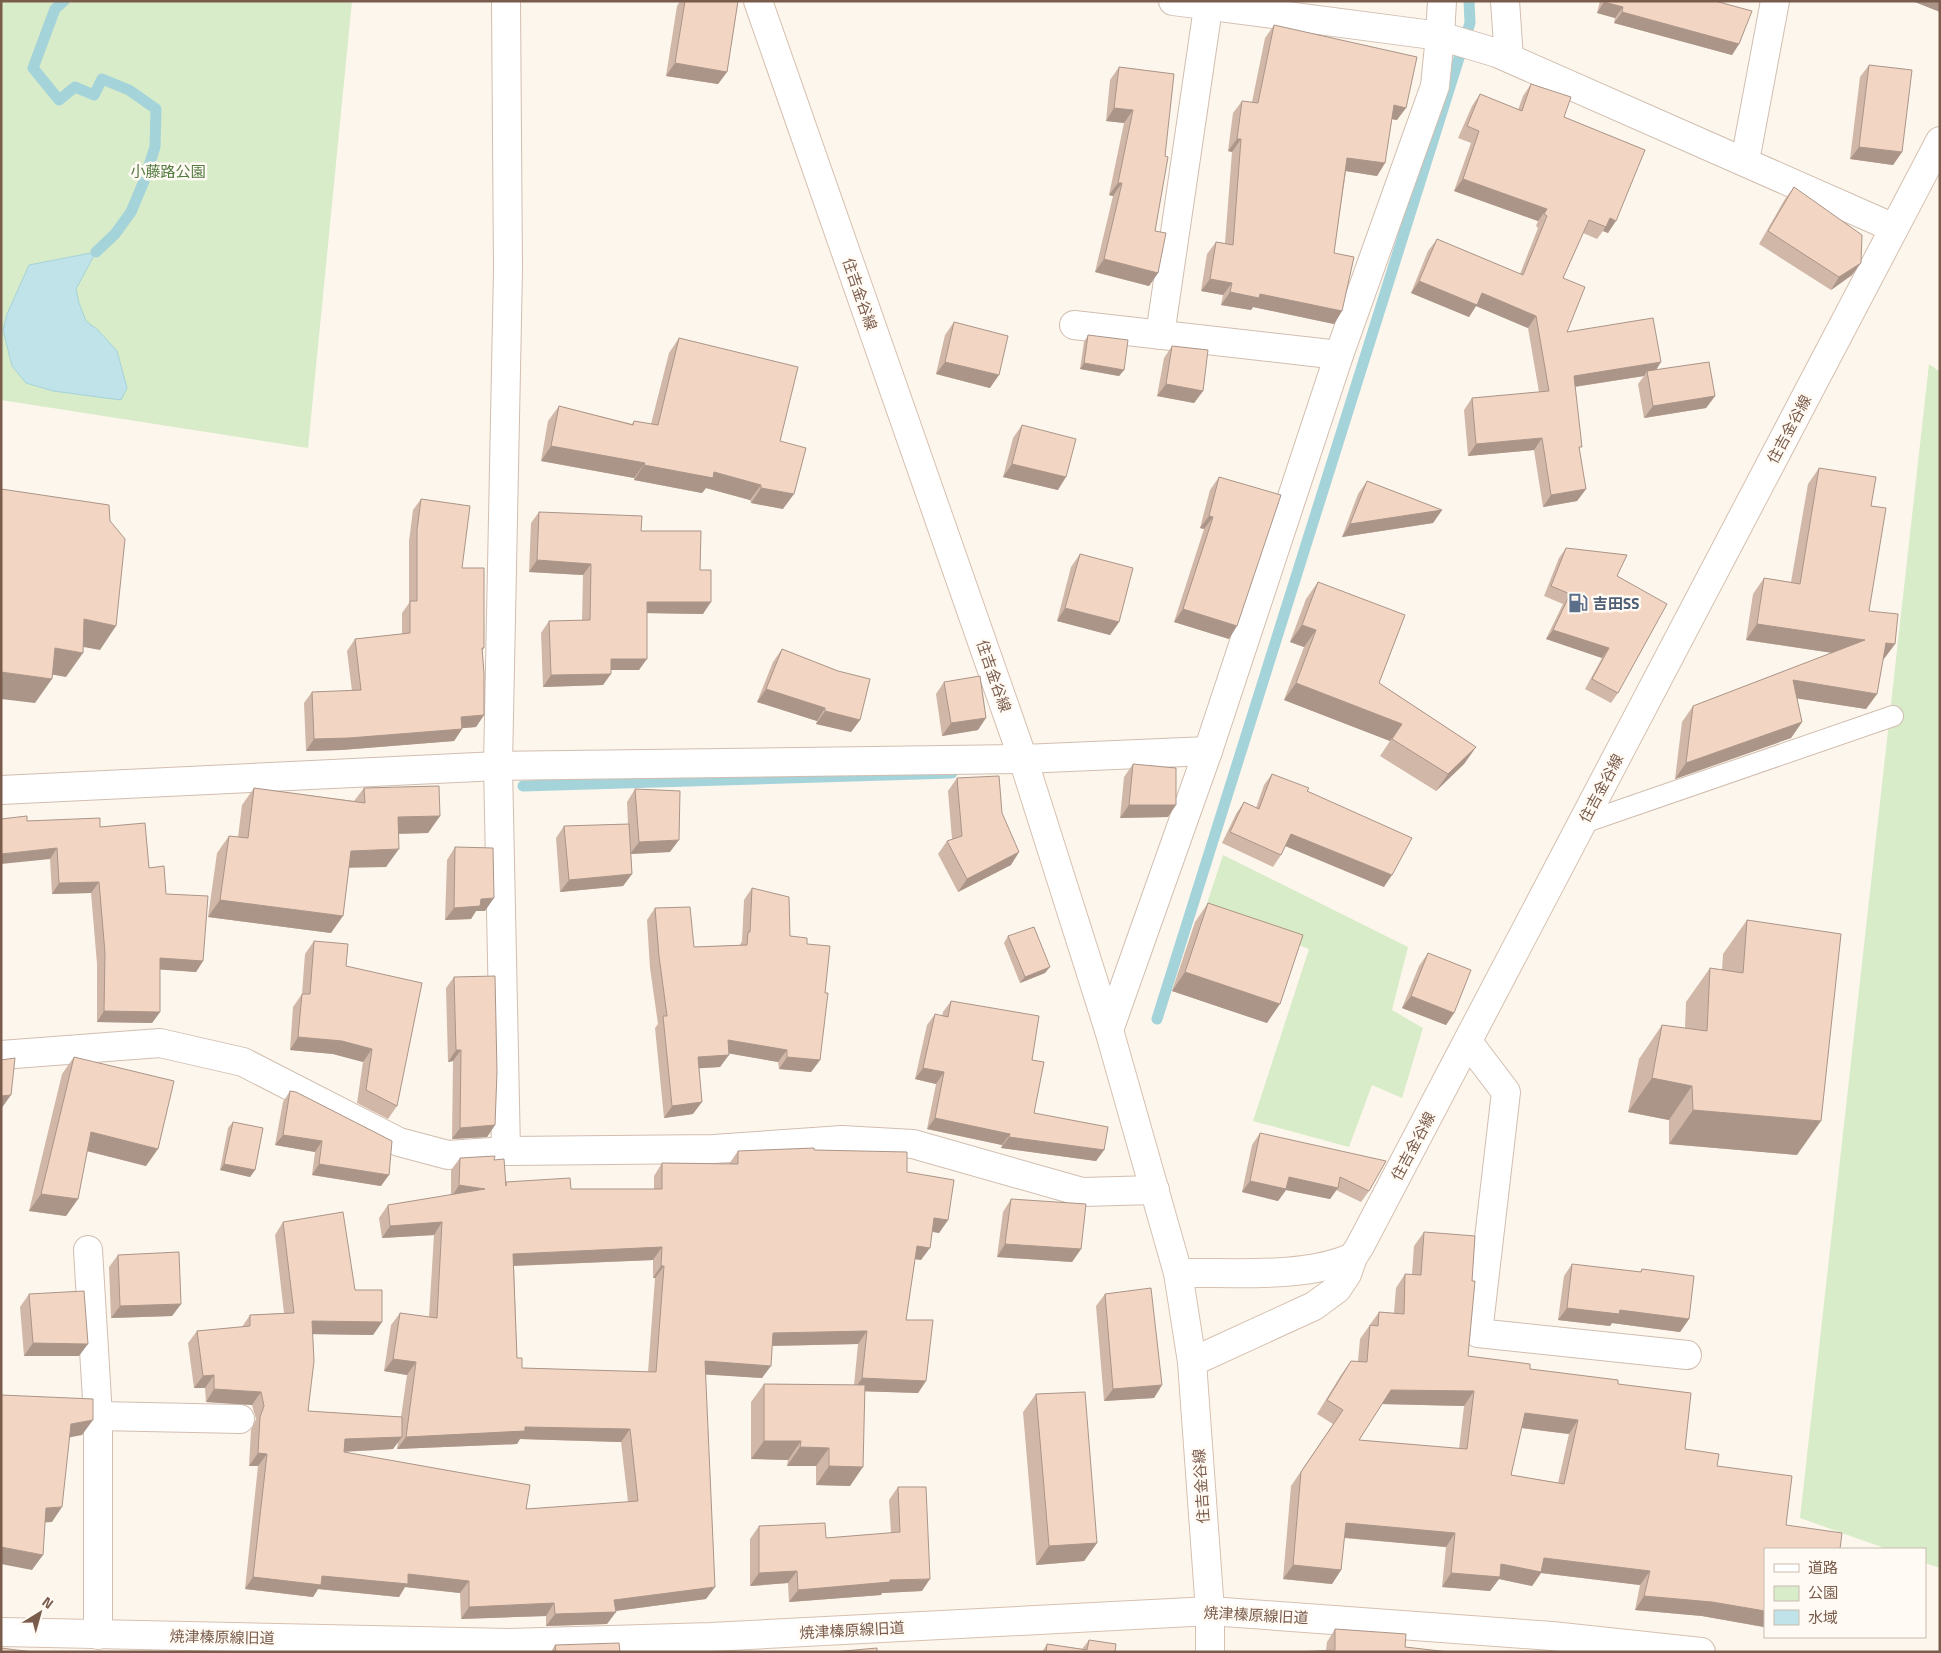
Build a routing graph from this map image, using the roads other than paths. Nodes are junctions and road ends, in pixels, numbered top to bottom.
1 (506, 1) edge
2 (758, 1) edge
3 (1172, 1) edge
4 (1442, 1) edge
5 (1505, 1) edge
6 (1775, 1) edge
7 (1208, 4) edge
8 (1447, 38) junction
9 (1503, 56) junction
10 (1940, 141) edge
11 (1745, 161) junction
12 (1894, 228) junction
13 (1074, 326) dead end
14 (1160, 335) junction
15 (1339, 356) junction
16 (1893, 716) dead end
17 (1208, 751) junction
18 (1023, 759) junction
19 (498, 766) junction
20 (1, 790) edge
21 (1583, 823) junction
22 (1109, 1030) junction
23 (1468, 1042) junction
24 (1, 1055) edge
25 (506, 1151) junction
26 (1155, 1190) junction
27 (88, 1250) dead end
28 (1353, 1257) junction
29 (1178, 1273) junction
30 (1687, 1355) dead end
31 (1192, 1362) junction
32 (98, 1416) junction
33 (240, 1419) dead end
34 (1210, 1611) junction
35 (1, 1632) edge
36 (98, 1635) junction
37 (711, 1644) edge
38 (1551, 1644) edge
39 (1210, 1652) edge
40 (1701, 1652) edge

1 - 19 street
2 - 18 street, 住吉金谷線
3 - 7 street
4 - 8 street
5 - 9 street
6 - 11 street
7 - 8 street
7 - 14 street
8 - 9 street
8 - 15 street
9 - 11 street
10 - 12 street, 住吉金谷線
11 - 12 street
12 - 21 street, 住吉金谷線
13 - 14 street
14 - 15 street
15 - 17 street
16 - 21 lane
17 - 18 street
17 - 22 street
18 - 19 street
18 - 22 street, 住吉金谷線
19 - 20 street
19 - 25 street
21 - 23 street, 住吉金谷線
22 - 26 street, 住吉金谷線
23 - 28 street, 住吉金谷線
23 - 30 street
24 - 25 street
25 - 26 street
26 - 29 street, 住吉金谷線
27 - 32 street
28 - 29 street
28 - 31 street, 住吉金谷線
29 - 31 street, 住吉金谷線
31 - 34 street, 住吉金谷線
32 - 33 street
32 - 36 street
34 - 37 street, 焼津榛原線旧道
34 - 38 street, 焼津榛原線旧道
34 - 39 street, 住吉金谷線
35 - 36 street, 焼津榛原線旧道
36 - 37 street, 焼津榛原線旧道
38 - 40 street, 焼津榛原線旧道

